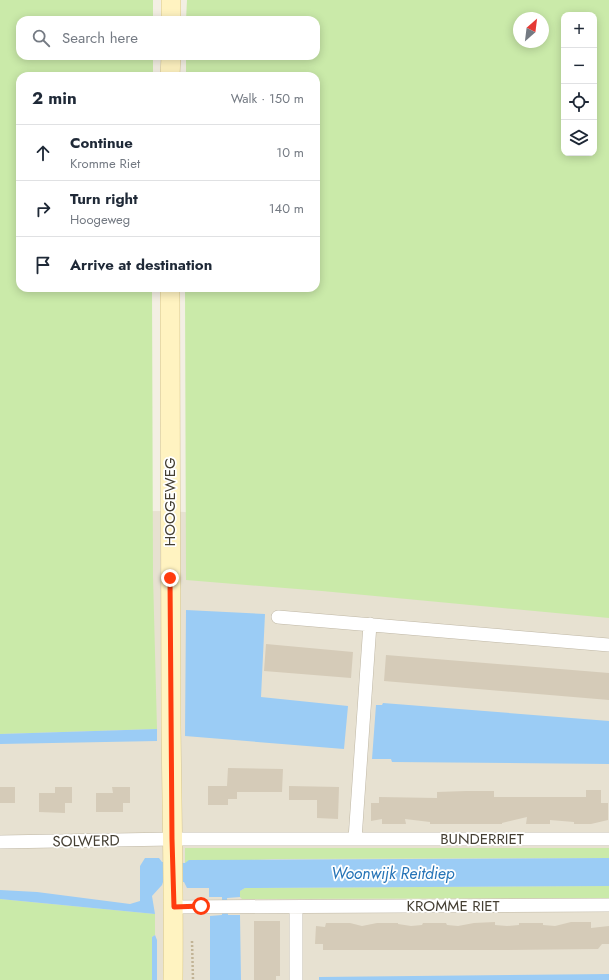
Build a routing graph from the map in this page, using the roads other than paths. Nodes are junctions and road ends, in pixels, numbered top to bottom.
1 (171, 0) edge
2 (171, 16) edge
3 (170, 60) edge
4 (170, 72) edge
5 (170, 292) edge
6 (278, 617) dead end
7 (370, 624) junction
8 (609, 645) edge
9 (355, 839) junction
10 (609, 839) edge
11 (0, 842) edge
12 (173, 848) junction
13 (174, 900) junction
14 (609, 905) edge
15 (296, 907) junction
16 (173, 980) edge
17 (296, 980) edge

1 - 2 street
3 - 4 street
5 - 12 street, HOOGEWEG
6 - 7 street
7 - 8 street
7 - 9 street
9 - 10 street, BUNDERRIET
9 - 12 street, BUNDERRIET
11 - 12 street, SOLWERD
12 - 13 street, HOOGEWEG
13 - 15 street, KROMME RIET
13 - 16 street, HOOGEWEG
14 - 15 street, KROMME RIET
15 - 17 street

